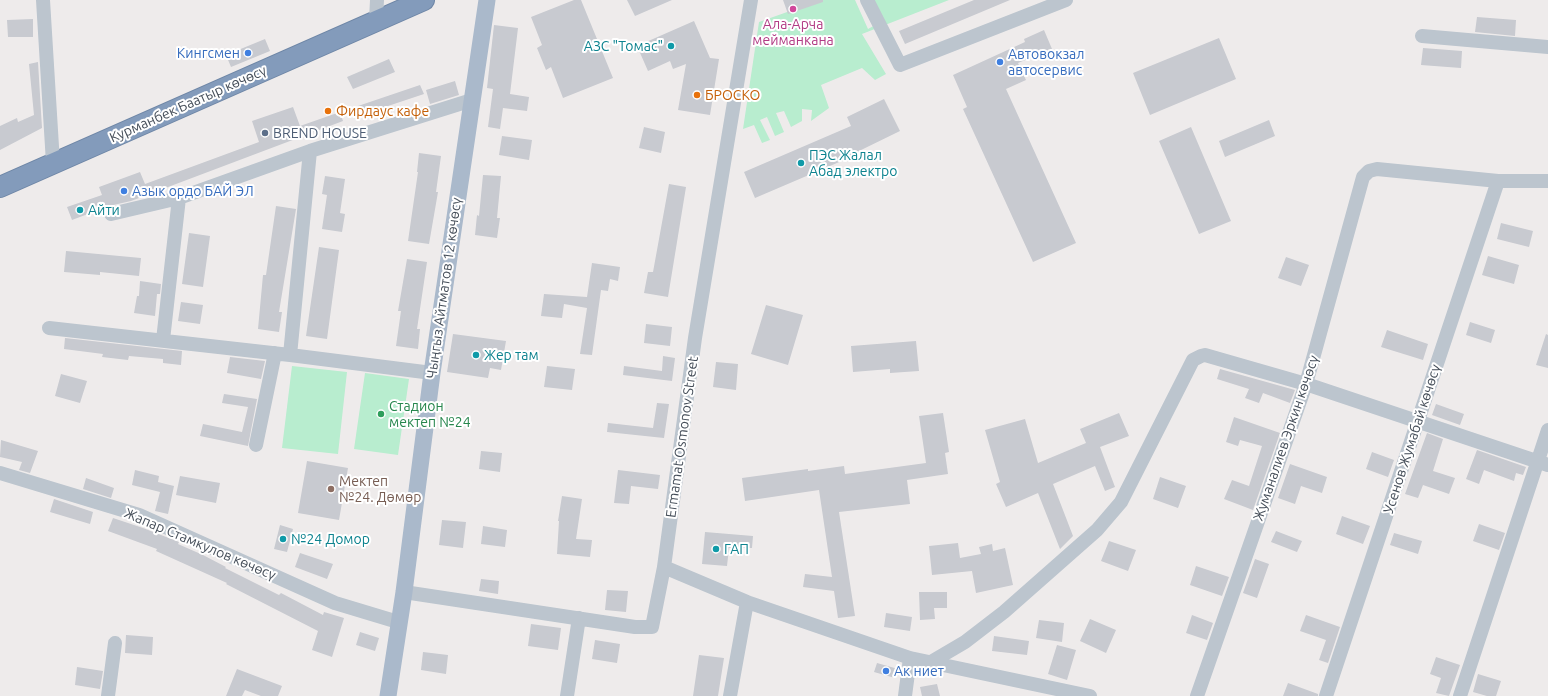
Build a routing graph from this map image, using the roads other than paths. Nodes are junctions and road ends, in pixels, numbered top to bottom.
1 (43, 0) edge
2 (377, 0) edge
3 (424, 0) edge
4 (487, 0) edge
5 (751, 0) edge
6 (867, 0) edge
7 (1066, 0) edge
8 (376, 20) junction
9 (1422, 36) dead end
10 (1548, 46) edge
11 (472, 100) junction
12 (310, 151) junction
13 (53, 163) junction
14 (1498, 181) junction
15 (1548, 181) edge
16 (0, 187) edge
17 (180, 198) junction
18 (111, 214) dead end
19 (49, 328) dead end
20 (163, 340) junction
21 (275, 353) junction
22 (290, 355) junction
23 (432, 373) junction
24 (1306, 384) junction
25 (1417, 421) junction
26 (1548, 430) edge
27 (256, 445) dead end
28 (1543, 464) edge
29 (0, 473) edge
30 (664, 567) junction
31 (404, 592) junction
32 (747, 602) junction
33 (579, 618) junction
34 (398, 622) junction
35 (115, 643) dead end
36 (910, 658) junction
37 (931, 662) junction
38 (108, 696) edge
39 (388, 696) edge
40 (567, 696) edge
41 (730, 696) edge
42 (905, 696) edge
43 (1090, 696) edge
44 (1197, 696) edge
45 (1326, 696) edge
46 (1460, 696) edge

1 - 13 street
2 - 8 street
3 - 8 highway, Курманбек Баатыр көчөсү
4 - 11 main road, Чыңгыз Айтматов 12 көчөсү
5 - 30 street, Ermamat Osmonov Street
6 - 7 street
8 - 13 highway, Курманбек Баатыр көчөсү
9 - 10 street
11 - 12 street
11 - 23 main road, Чыңгыз Айтматов 12 көчөсү
12 - 17 street
12 - 22 street
13 - 16 highway, Курманбек Баатыр көчөсү
14 - 15 street
14 - 24 street, Жуманалиев Эркин көчөсү
14 - 25 street, Усенов Жумабай көчөсү
17 - 18 street
17 - 20 street
19 - 20 street
20 - 21 street
21 - 22 street
21 - 27 street
22 - 23 street
23 - 31 main road, Чыңгыз Айтматов 12 көчөсү
24 - 25 street
24 - 37 street
24 - 44 street, Жуманалиев Эркин көчөсү
25 - 28 street
25 - 45 street, Усенов Жумабай көчөсү
26 - 28 street
28 - 46 street
29 - 34 street, Жапар Стамкулов көчөсү
30 - 32 street
30 - 33 street, Ermamat Osmonov Street
31 - 33 street, Ermamat Osmonov Street
31 - 34 main road, Чыңгыз Айтматов 12 көчөсү
32 - 36 street
32 - 41 street
33 - 40 street
34 - 39 main road, Чыңгыз Айтматов 12 көчөсү
35 - 38 street
36 - 37 street
36 - 42 street
37 - 43 street

